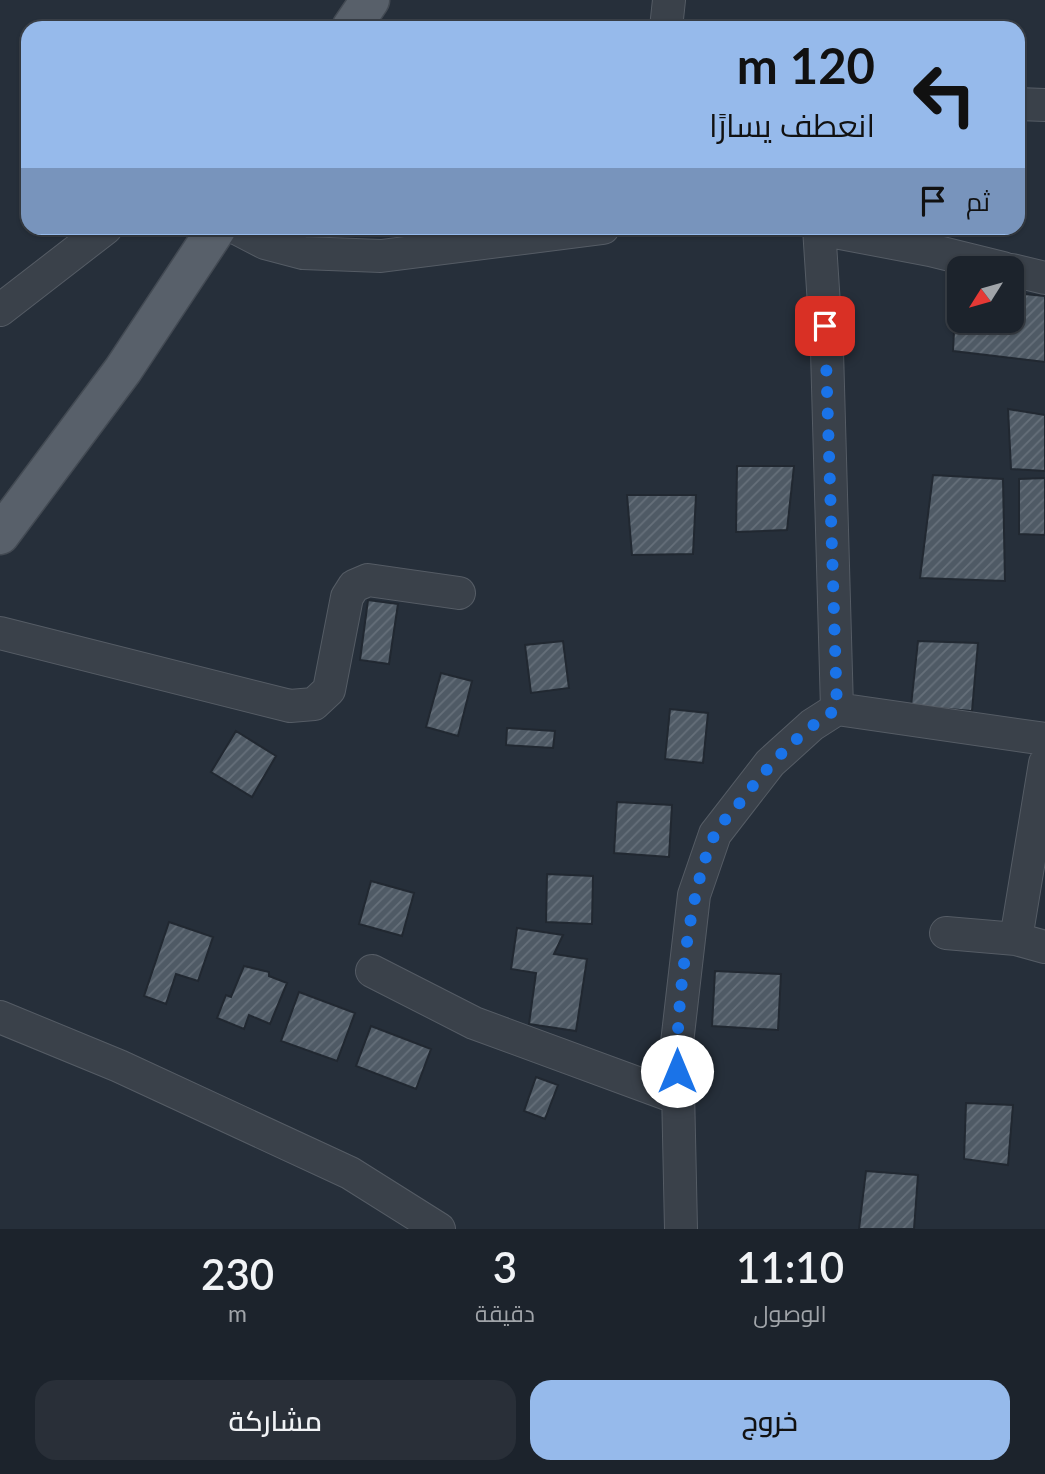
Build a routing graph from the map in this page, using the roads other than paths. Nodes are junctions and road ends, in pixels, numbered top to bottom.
1 (370, 0) edge
2 (669, 0) edge
3 (356, 21) edge
4 (667, 21) edge
5 (1025, 105) edge
6 (1045, 106) edge
7 (97, 235) edge
8 (212, 235) edge
9 (250, 235) edge
10 (548, 235) edge
11 (819, 235) edge
12 (851, 235) edge
13 (948, 256) edge
14 (1024, 273) edge
15 (1045, 278) edge
16 (0, 310) edge
17 (0, 535) edge
18 (459, 593) dead end
19 (0, 633) edge
20 (837, 709) junction
21 (1045, 739) edge
22 (1045, 764) edge
23 (946, 933) dead end
24 (1030, 943) edge
25 (372, 971) dead end
26 (0, 1017) edge
27 (678, 1098) junction
28 (439, 1229) edge
29 (681, 1229) edge

1 - 3 main road
2 - 4 street
5 - 6 street
7 - 16 street
8 - 17 main road
9 - 10 street
11 - 20 street
12 - 13 street
14 - 15 street
18 - 19 street
20 - 21 street
20 - 27 street
22 - 24 street
23 - 24 street
25 - 27 street
26 - 28 street
27 - 29 street

